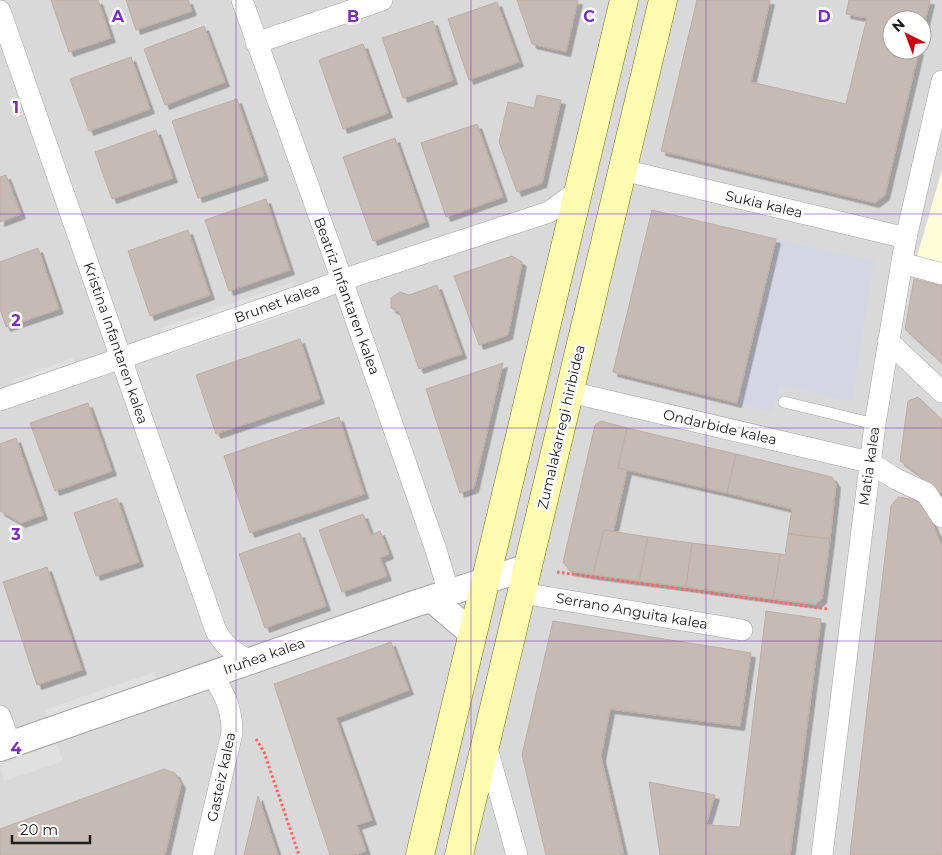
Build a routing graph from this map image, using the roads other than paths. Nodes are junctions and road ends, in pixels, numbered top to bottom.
1 (242, 0) edge
2 (382, 0) edge
3 (624, 0) edge
4 (663, 0) edge
5 (0, 12) edge
6 (256, 43) junction
7 (942, 81) edge
8 (623, 170) junction
9 (578, 191) junction
10 (906, 238) junction
11 (902, 263) junction
12 (942, 274) edge
13 (342, 280) junction
14 (888, 341) junction
15 (122, 357) junction
16 (570, 392) junction
17 (942, 392) edge
18 (0, 400) edge
19 (784, 402) dead end
20 (875, 424) junction
21 (869, 462) junction
22 (942, 517) edge
23 (486, 581) junction
24 (532, 585) junction
25 (440, 596) junction
26 (742, 630) dead end
27 (473, 634) junction
28 (250, 661) junction
29 (212, 674) junction
30 (0, 716) edge
31 (486, 745) junction
32 (5, 746) edge
33 (203, 855) edge
34 (420, 855) edge
35 (459, 855) edge
36 (517, 855) edge
37 (822, 855) edge

1 - 6 street, Beatriz Infantaren kalea
2 - 6 street
3 - 9 main road
4 - 8 main road, Zumalakarregi hiribidea
5 - 15 street, Kristina Infantaren kalea
6 - 13 street, Beatriz Infantaren kalea
7 - 10 street, Matia kalea
8 - 10 street, Sukia kalea
8 - 16 main road, Zumalakarregi hiribidea
9 - 13 street, Brunet kalea
9 - 23 main road
10 - 11 street, Matia kalea
11 - 12 street
11 - 14 street, Matia kalea
13 - 15 street, Brunet kalea
13 - 25 street, Beatriz Infantaren kalea
14 - 17 street
14 - 20 street, Matia kalea
15 - 18 street, Brunet kalea
15 - 28 street, Kristina Infantaren kalea
16 - 21 street, Ondarbide kalea
16 - 24 main road, Zumalakarregi hiribidea
19 - 20 lane
20 - 21 street, Matia kalea
21 - 22 street, Ondarbide kalea
21 - 37 street, Matia kalea
23 - 24 street, Iruñea kalea
23 - 25 street, Iruñea kalea
23 - 27 main road
24 - 26 street, Serrano Anguita kalea
24 - 31 main road, Zumalakarregi hiribidea
25 - 27 street
25 - 28 street, Iruñea kalea
27 - 34 main road
28 - 29 street, Iruñea kalea
29 - 32 street, Iruñea kalea
29 - 33 street, Gasteiz kalea
30 - 32 street
31 - 35 main road, Zumalakarregi hiribidea
31 - 36 street

